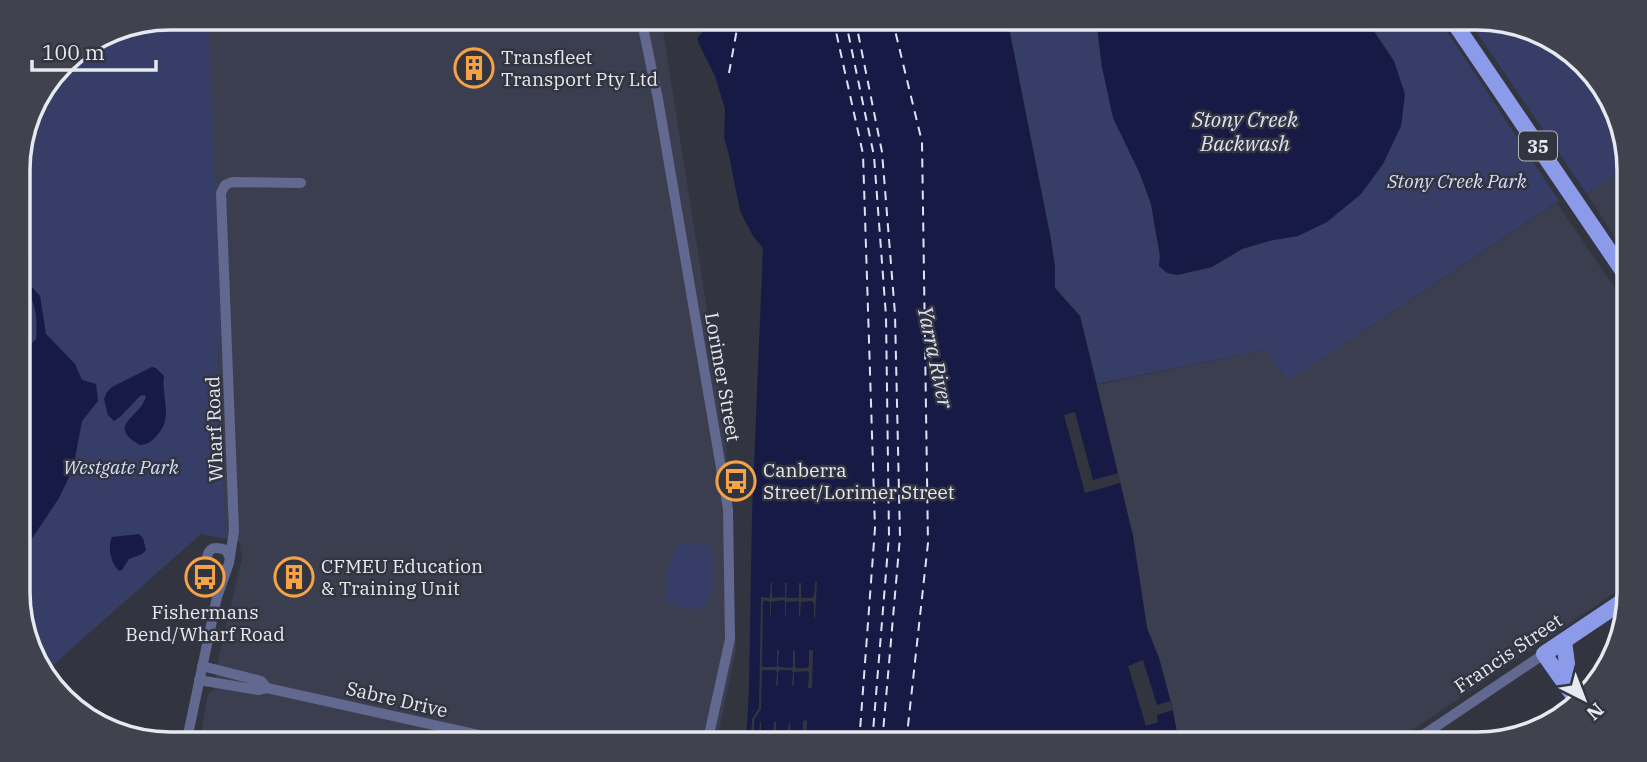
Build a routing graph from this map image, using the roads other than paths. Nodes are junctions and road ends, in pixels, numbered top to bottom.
1 (644, 30) edge
2 (1459, 30) edge
3 (301, 183) dead end
4 (1617, 262) edge
5 (230, 558) junction
6 (217, 597) junction
7 (1616, 605) edge
8 (1563, 640) junction
9 (1544, 653) junction
10 (1552, 664) edge
11 (1567, 664) edge
12 (202, 666) junction
13 (199, 680) junction
14 (267, 688) junction
15 (188, 732) edge
16 (466, 732) edge
17 (710, 732) edge
18 (1428, 732) edge

1 - 17 street, Lorimer Street
2 - 4 main road, 35
3 - 5 street, Wharf Road
5 - 6 street, Wharf Road
5 - 6 street
6 - 12 street, Wharf Road
7 - 8 main road, Francis Street
8 - 9 main road, Francis Street
8 - 11 main road
9 - 10 main road
9 - 18 street, Francis Street
12 - 13 street, Wharf Road
12 - 14 street, Sabre Drive
13 - 14 street, Sabre Drive
13 - 15 street, Wharf Road
14 - 16 street, Sabre Drive

